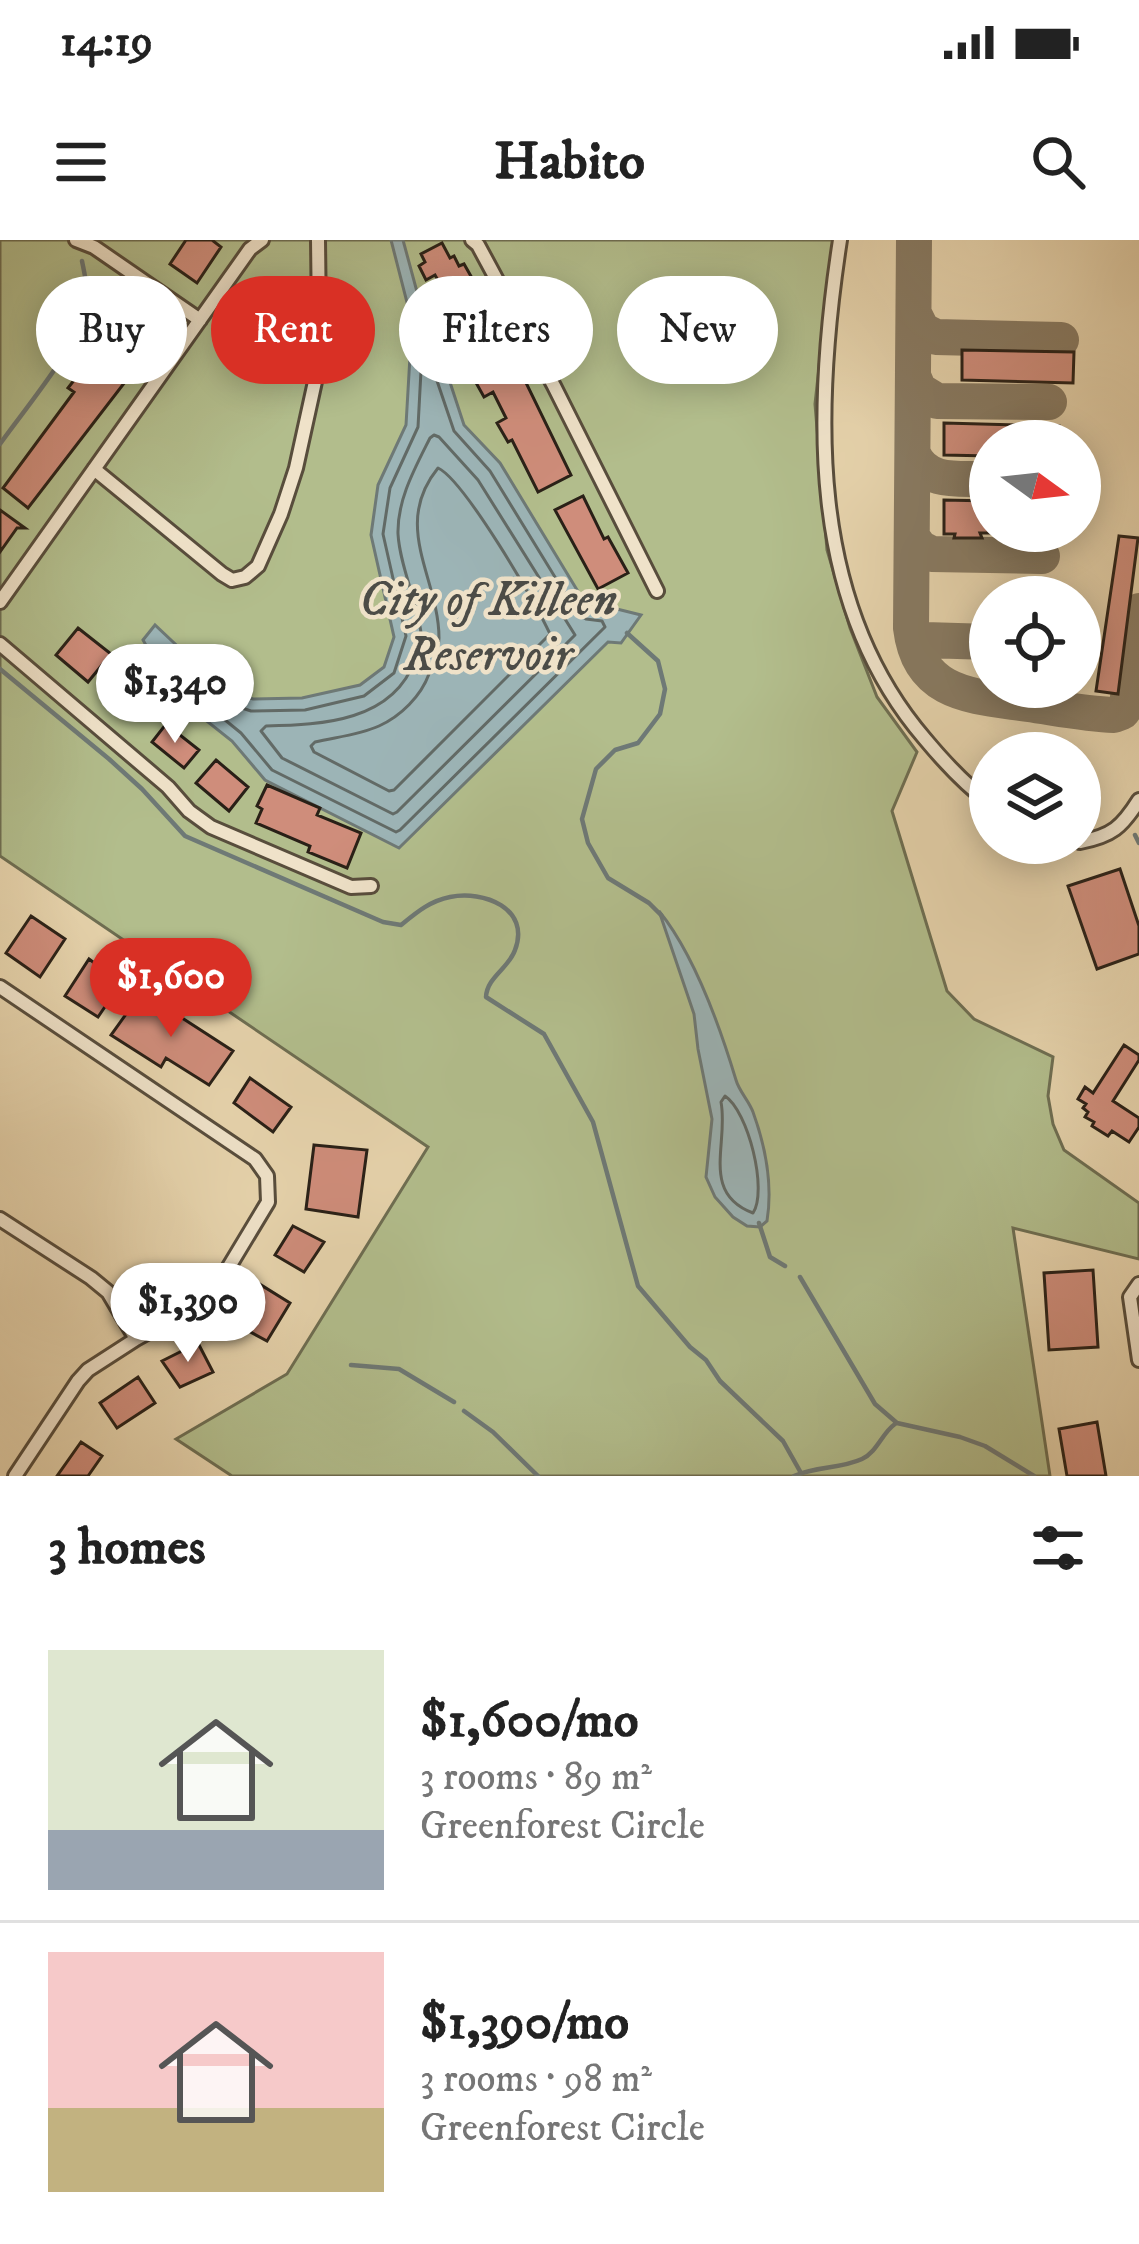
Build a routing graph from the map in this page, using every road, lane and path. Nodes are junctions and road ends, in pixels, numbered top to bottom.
1 (76, 240) edge
2 (262, 240) edge
3 (318, 240) edge
4 (472, 240) edge
5 (840, 240) edge
6 (200, 320) junction
7 (94, 470) junction
8 (657, 591) dead end
9 (0, 602) edge
10 (0, 644) edge
11 (969, 785) edge
12 (1139, 800) edge
13 (1101, 837) edge
14 (371, 886) dead end
15 (0, 987) edge
16 (0, 1219) edge
17 (1139, 1284) edge
18 (136, 1339) junction
19 (1139, 1360) edge
20 (15, 1476) edge

1 - 6 street
2 - 6 street
3 - 7 street
4 - 8 street
5 - 11 street
6 - 7 street
7 - 9 street
10 - 14 street
12 - 13 street
15 - 18 street
16 - 18 street
17 - 19 street
18 - 20 street

